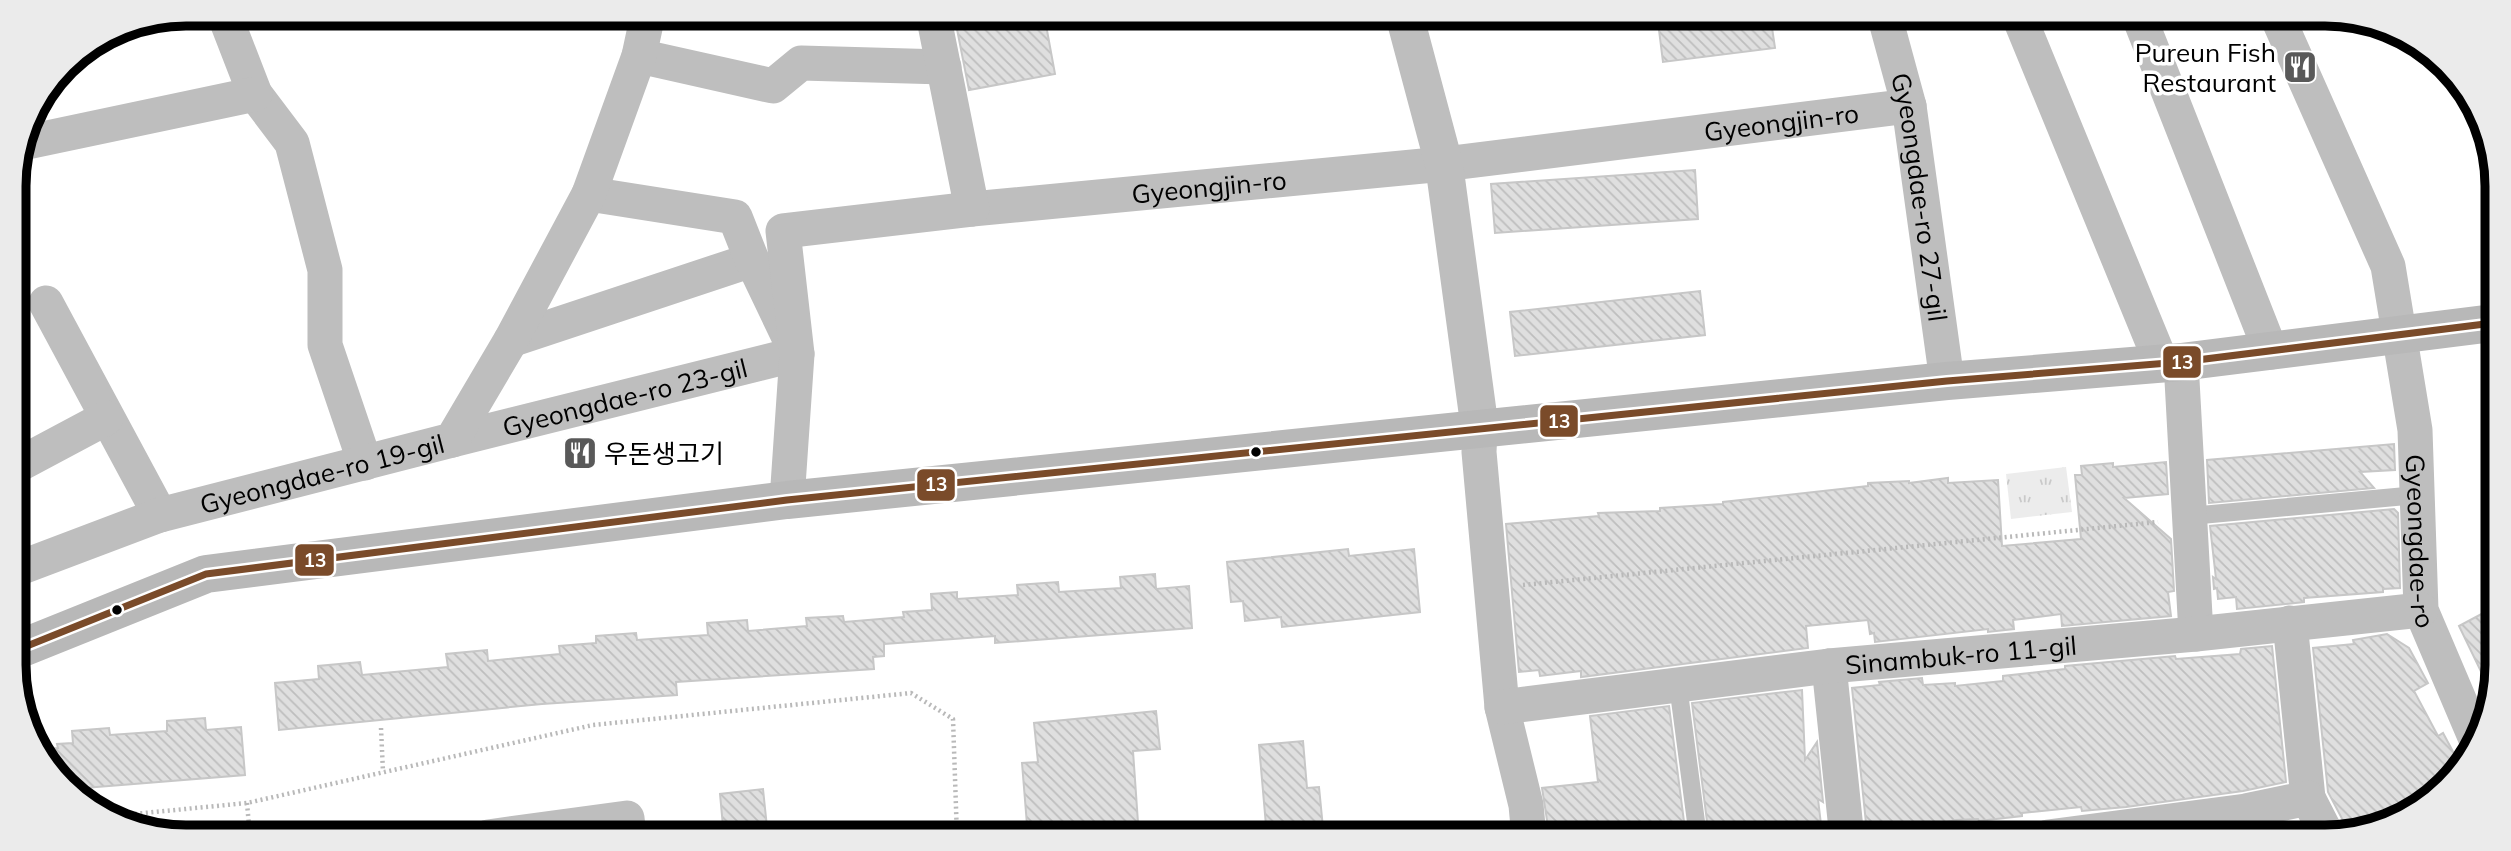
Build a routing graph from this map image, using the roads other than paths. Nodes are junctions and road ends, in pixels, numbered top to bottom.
1 (1407, 26) edge
2 (1888, 26) edge
3 (2023, 26) edge
4 (2143, 26) edge
5 (2281, 26) edge
6 (229, 27) edge
7 (645, 27) edge
8 (936, 27) edge
9 (639, 56) junction
10 (944, 67) junction
11 (255, 94) junction
12 (1909, 106) junction
13 (33, 141) edge
14 (1444, 164) junction
15 (589, 194) junction
16 (972, 209) junction
17 (752, 260) junction
18 (46, 303) dead end
19 (2485, 324) edge
20 (2401, 335) junction
21 (512, 340) junction
22 (2271, 352) junction
23 (797, 354) junction
24 (2171, 362) junction
25 (1947, 381) junction
26 (106, 418) junction
27 (1480, 430) junction
28 (452, 440) junction
29 (26, 460) edge
30 (365, 463) junction
31 (2417, 495) junction
32 (787, 500) junction
33 (160, 514) junction
34 (2190, 516) junction
35 (26, 565) edge
36 (2421, 610) junction
37 (2290, 623) junction
38 (2196, 634) junction
39 (26, 646) edge
40 (1829, 666) junction
41 (1678, 685) junction
42 (1502, 707) junction
43 (2471, 729) edge
44 (2308, 799) junction
45 (1528, 824) edge
46 (1696, 824) edge
47 (1846, 824) edge
48 (2146, 824) edge
49 (2321, 824) edge
50 (577, 825) edge
51 (627, 825) edge

1 - 14 street
2 - 12 street, Gyeongdae-ro 27-gil
3 - 24 street
4 - 22 street
5 - 20 street, Gyeongdae-ro
6 - 11 street
7 - 9 street, Gyeongdae-ro 19-gil
8 - 10 street
9 - 10 street
9 - 15 street, Gyeongdae-ro 19-gil
10 - 16 street
11 - 13 street
11 - 30 street
12 - 14 street, Gyeongjin-ro
12 - 25 street, Gyeongdae-ro 27-gil
14 - 16 street, Gyeongjin-ro
14 - 27 street
15 - 17 street
15 - 21 street, Gyeongdae-ro 19-gil
16 - 23 street
17 - 21 street
17 - 23 street
18 - 26 street
19 - 20 main road
20 - 22 main road
20 - 31 street, Gyeongdae-ro
21 - 28 street, Gyeongdae-ro 19-gil
22 - 24 main road
23 - 28 street, Gyeongdae-ro 23-gil
23 - 32 street
24 - 25 main road
24 - 34 street
25 - 27 main road
26 - 29 street
26 - 33 street
27 - 32 main road
27 - 42 street
28 - 30 street, Gyeongdae-ro 19-gil
30 - 33 street, Gyeongdae-ro 19-gil
31 - 34 lane
31 - 36 street, Gyeongdae-ro
32 - 39 main road
33 - 35 street, Gyeongdae-ro 19-gil
34 - 38 street
36 - 37 street, Sinambuk-ro 11-gil
36 - 43 street, Gyeongdae-ro
37 - 38 street, Sinambuk-ro 11-gil
37 - 44 street
38 - 40 street, Sinambuk-ro 11-gil
40 - 41 street, Sinambuk-ro 11-gil
40 - 47 street
41 - 42 street, Sinambuk-ro 11-gil
41 - 46 lane
42 - 45 street
44 - 48 street
44 - 49 street
50 - 51 street

